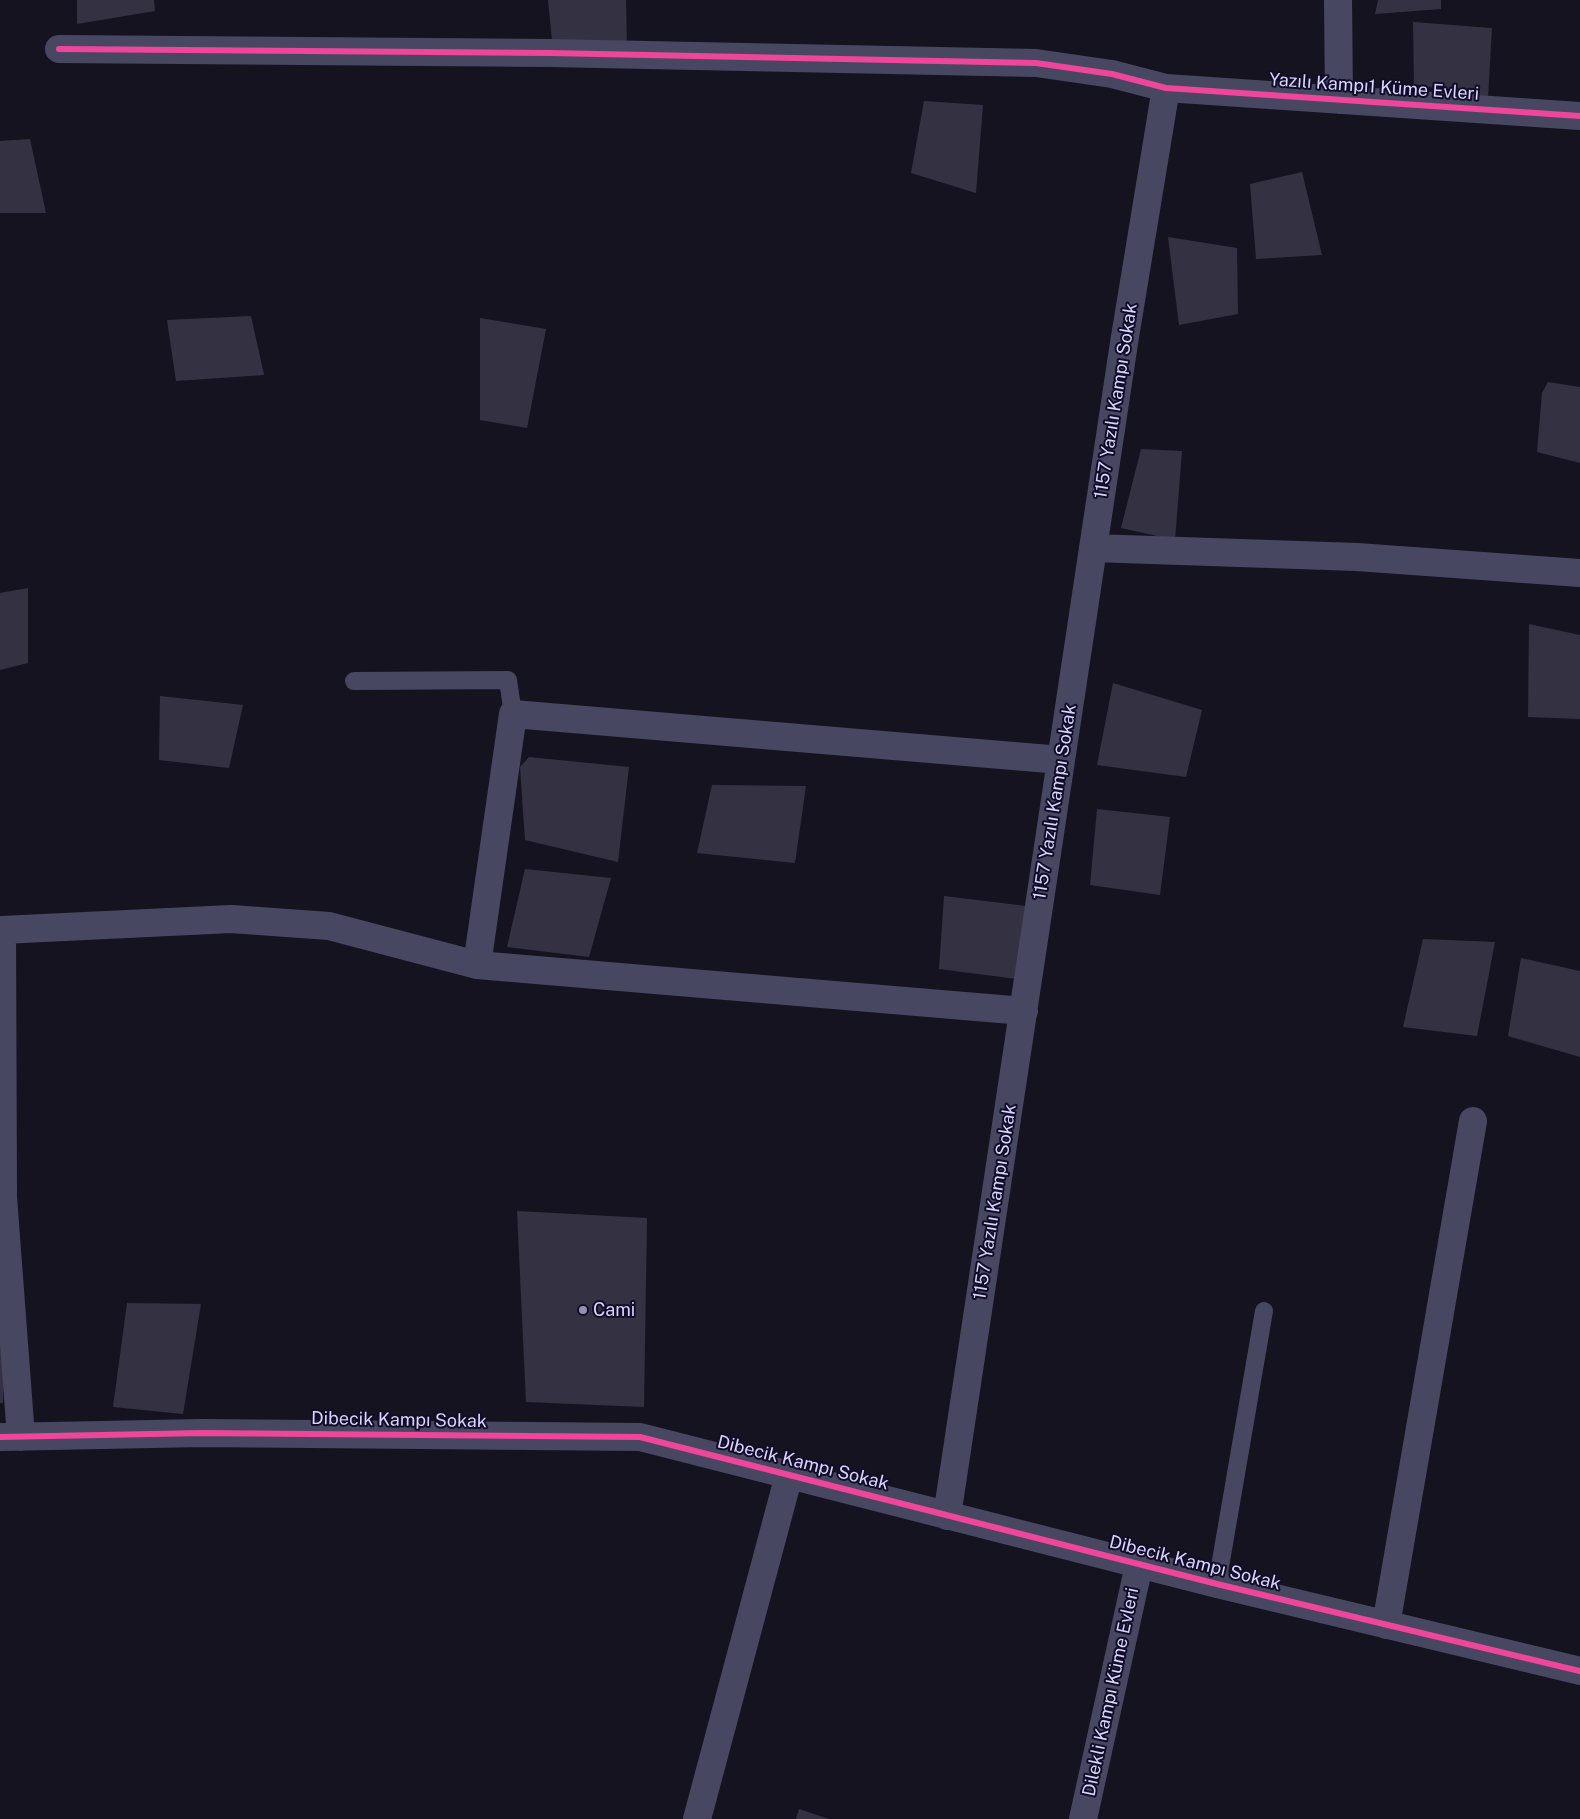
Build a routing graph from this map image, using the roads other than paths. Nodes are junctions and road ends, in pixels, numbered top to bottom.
1 (1338, 0) edge
2 (59, 49) dead end
3 (1166, 88) junction
4 (1339, 100) junction
5 (1580, 116) edge
6 (1093, 548) junction
7 (1580, 573) edge
8 (354, 681) dead end
9 (513, 714) junction
10 (1061, 760) junction
11 (477, 965) junction
12 (1024, 1011) junction
13 (1473, 1121) dead end
14 (1264, 1311) dead end
15 (10, 1437) edge
16 (789, 1475) junction
17 (947, 1516) junction
18 (1139, 1565) junction
19 (1217, 1584) junction
20 (1386, 1625) junction
21 (1580, 1671) edge
22 (697, 1819) edge
23 (1084, 1819) edge

1 - 4 street
2 - 3 street, Yazılı Kampı1 Küme Evleri
3 - 4 street, Yazılı Kampı1 Küme Evleri
3 - 6 street, 1157 Yazılı Kampı Sokak
4 - 5 street, Yazılı Kampı1 Küme Evleri
6 - 7 street
6 - 10 street, 1157 Yazılı Kampı Sokak
8 - 9 lane
9 - 10 street
9 - 11 street
10 - 12 street, 1157 Yazılı Kampı Sokak
11 - 12 street
11 - 15 street
12 - 17 street, 1157 Yazılı Kampı Sokak
13 - 20 street
14 - 19 lane
15 - 16 street, Dibecik Kampı Sokak
16 - 17 street, Dibecik Kampı Sokak
16 - 22 street
17 - 18 street, Dibecik Kampı Sokak
18 - 19 street, Dibecik Kampı Sokak
18 - 23 street, Dilekli Kampı Küme Evleri
19 - 20 street, Dibecik Kampı Sokak
20 - 21 street, Dibecik Kampı Sokak

